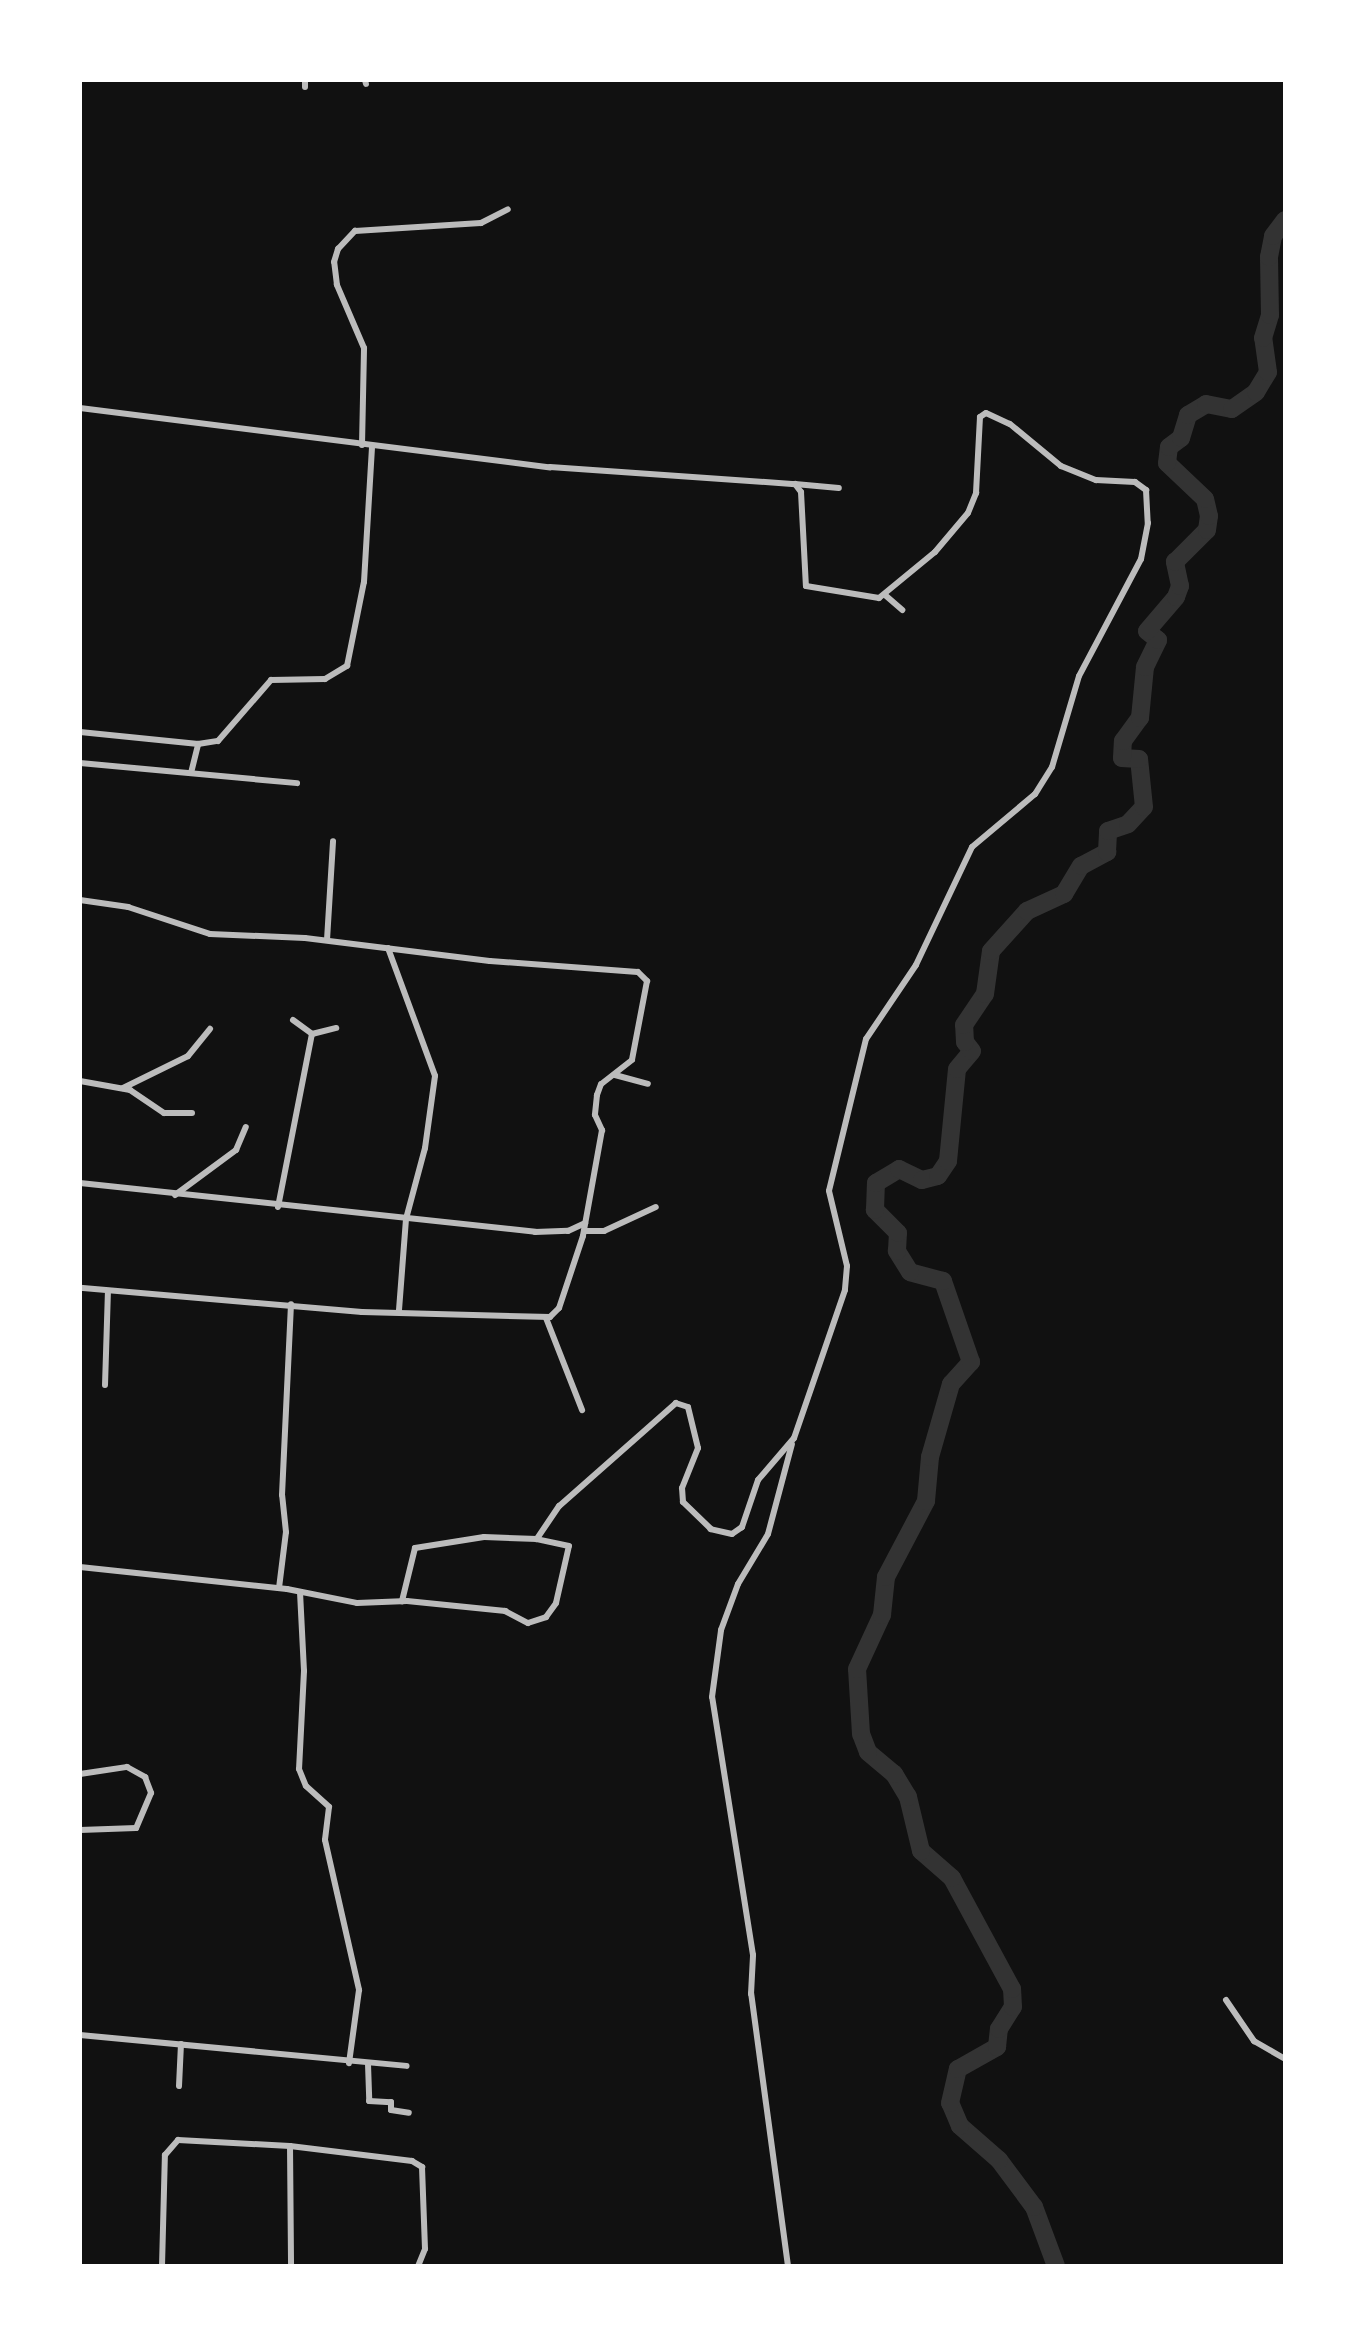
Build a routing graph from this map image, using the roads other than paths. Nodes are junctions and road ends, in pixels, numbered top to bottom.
1 (508, 209) dead end
2 (80, 408) edge
3 (362, 445) junction
4 (372, 447) junction
5 (795, 484) junction
6 (839, 488) dead end
7 (885, 595) junction
8 (902, 610) dead end
9 (80, 732) edge
10 (198, 744) junction
11 (80, 763) edge
12 (191, 773) junction
13 (297, 783) dead end
14 (333, 841) dead end
15 (80, 900) edge
16 (327, 940) junction
17 (388, 948) junction
18 (293, 1020) dead end
19 (336, 1028) dead end
20 (210, 1029) dead end
21 (312, 1034) junction
22 (615, 1075) junction
23 (80, 1081) edge
24 (648, 1084) dead end
25 (123, 1088) junction
26 (192, 1113) dead end
27 (246, 1127) dead end
28 (80, 1183) edge
29 (175, 1195) junction
30 (278, 1207) junction
31 (656, 1207) dead end
32 (406, 1219) junction
33 (585, 1223) junction
34 (584, 1231) junction
35 (80, 1288) edge
36 (108, 1291) junction
37 (291, 1304) junction
38 (399, 1311) junction
39 (546, 1318) junction
40 (105, 1385) dead end
41 (582, 1410) dead end
42 (794, 1438) junction
43 (537, 1539) junction
44 (80, 1567) edge
45 (279, 1588) junction
46 (300, 1592) junction
47 (402, 1601) junction
48 (80, 1774) edge
49 (80, 1830) edge
50 (1226, 2000) dead end
51 (80, 2035) edge
52 (181, 2044) junction
53 (1285, 2059) edge
54 (349, 2063) junction
55 (368, 2064) junction
56 (407, 2066) dead end
57 (179, 2086) dead end
58 (409, 2113) dead end
59 (290, 2146) junction
60 (162, 2266) edge
61 (291, 2266) edge
62 (418, 2266) edge
63 (788, 2266) edge

1 - 3 street
2 - 3 street
3 - 4 street
4 - 5 street
4 - 10 street
5 - 6 street
5 - 7 street
7 - 8 street
7 - 42 street
9 - 10 street
10 - 12 street
11 - 12 street
12 - 13 street
14 - 16 street
15 - 16 street
16 - 17 street
17 - 22 street
17 - 32 street
18 - 21 street
19 - 21 street
20 - 25 street
21 - 30 street
22 - 24 street
22 - 33 street
23 - 25 street
25 - 26 street
27 - 29 street
28 - 29 street
29 - 30 street
30 - 32 street
31 - 34 street
32 - 33 street
32 - 38 street
33 - 34 street
34 - 39 street
35 - 36 street
36 - 37 street
36 - 40 street
37 - 38 street
37 - 45 street
38 - 39 street
39 - 41 street
42 - 43 street
42 - 63 street
43 - 47 street
43 - 47 street
44 - 45 street
45 - 46 street
46 - 47 street
46 - 54 street
48 - 49 street
50 - 53 street
51 - 52 street
52 - 54 street
52 - 57 street
54 - 55 street
55 - 56 street
55 - 58 street
59 - 60 street
59 - 61 street
59 - 62 street

